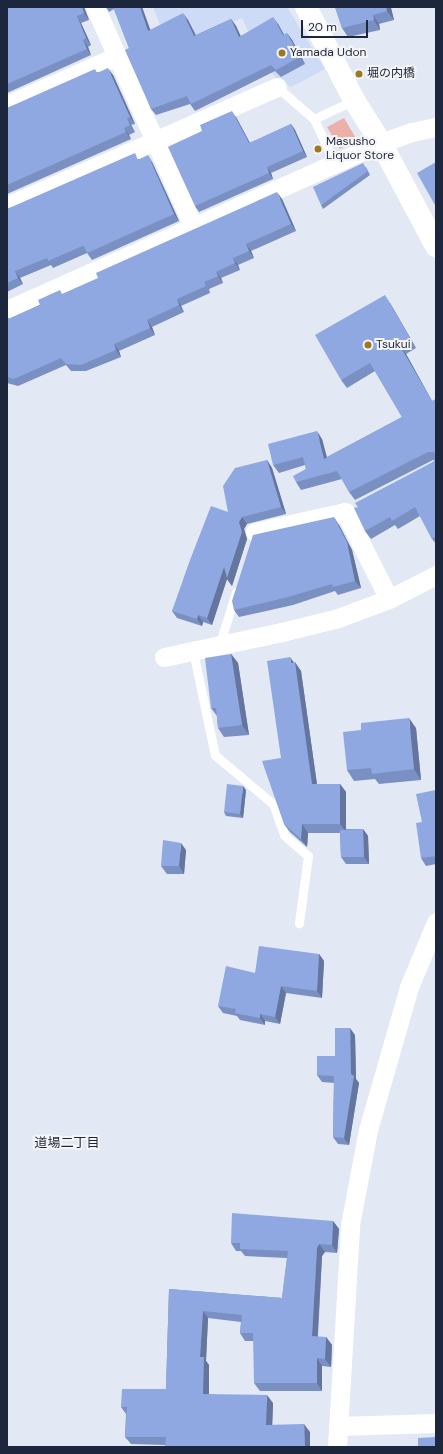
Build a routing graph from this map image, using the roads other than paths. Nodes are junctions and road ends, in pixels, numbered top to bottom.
1 (94, 7) edge
2 (306, 7) edge
3 (116, 56) junction
4 (277, 87) joint
5 (354, 100) junction
6 (7, 105) edge
7 (314, 119) junction
8 (436, 127) edge
9 (155, 141) junction
10 (381, 143) junction
11 (335, 164) junction
12 (7, 206) edge
13 (193, 226) junction
14 (436, 246) edge
15 (7, 310) edge
16 (254, 535) edge
17 (436, 575) edge
18 (239, 582) edge
19 (389, 599) junction
20 (219, 646) junction
21 (193, 651) junction
22 (164, 657) dead end
23 (299, 923) dead end
24 (435, 925) edge
25 (436, 1423) edge
26 (338, 1426) junction
27 (337, 1447) edge

1 - 3 street
2 - 5 street
3 - 6 street
3 - 9 street
4 - 7 lane
4 - 9 street
5 - 7 lane
5 - 10 street
7 - 11 lane
8 - 10 street
9 - 12 street
9 - 13 street
10 - 11 street
10 - 14 street
11 - 13 street
13 - 15 street
16 - 19 street
17 - 19 street
18 - 20 lane
19 - 20 street
20 - 21 street
21 - 22 street
21 - 23 lane
24 - 26 street
25 - 26 street
26 - 27 street

